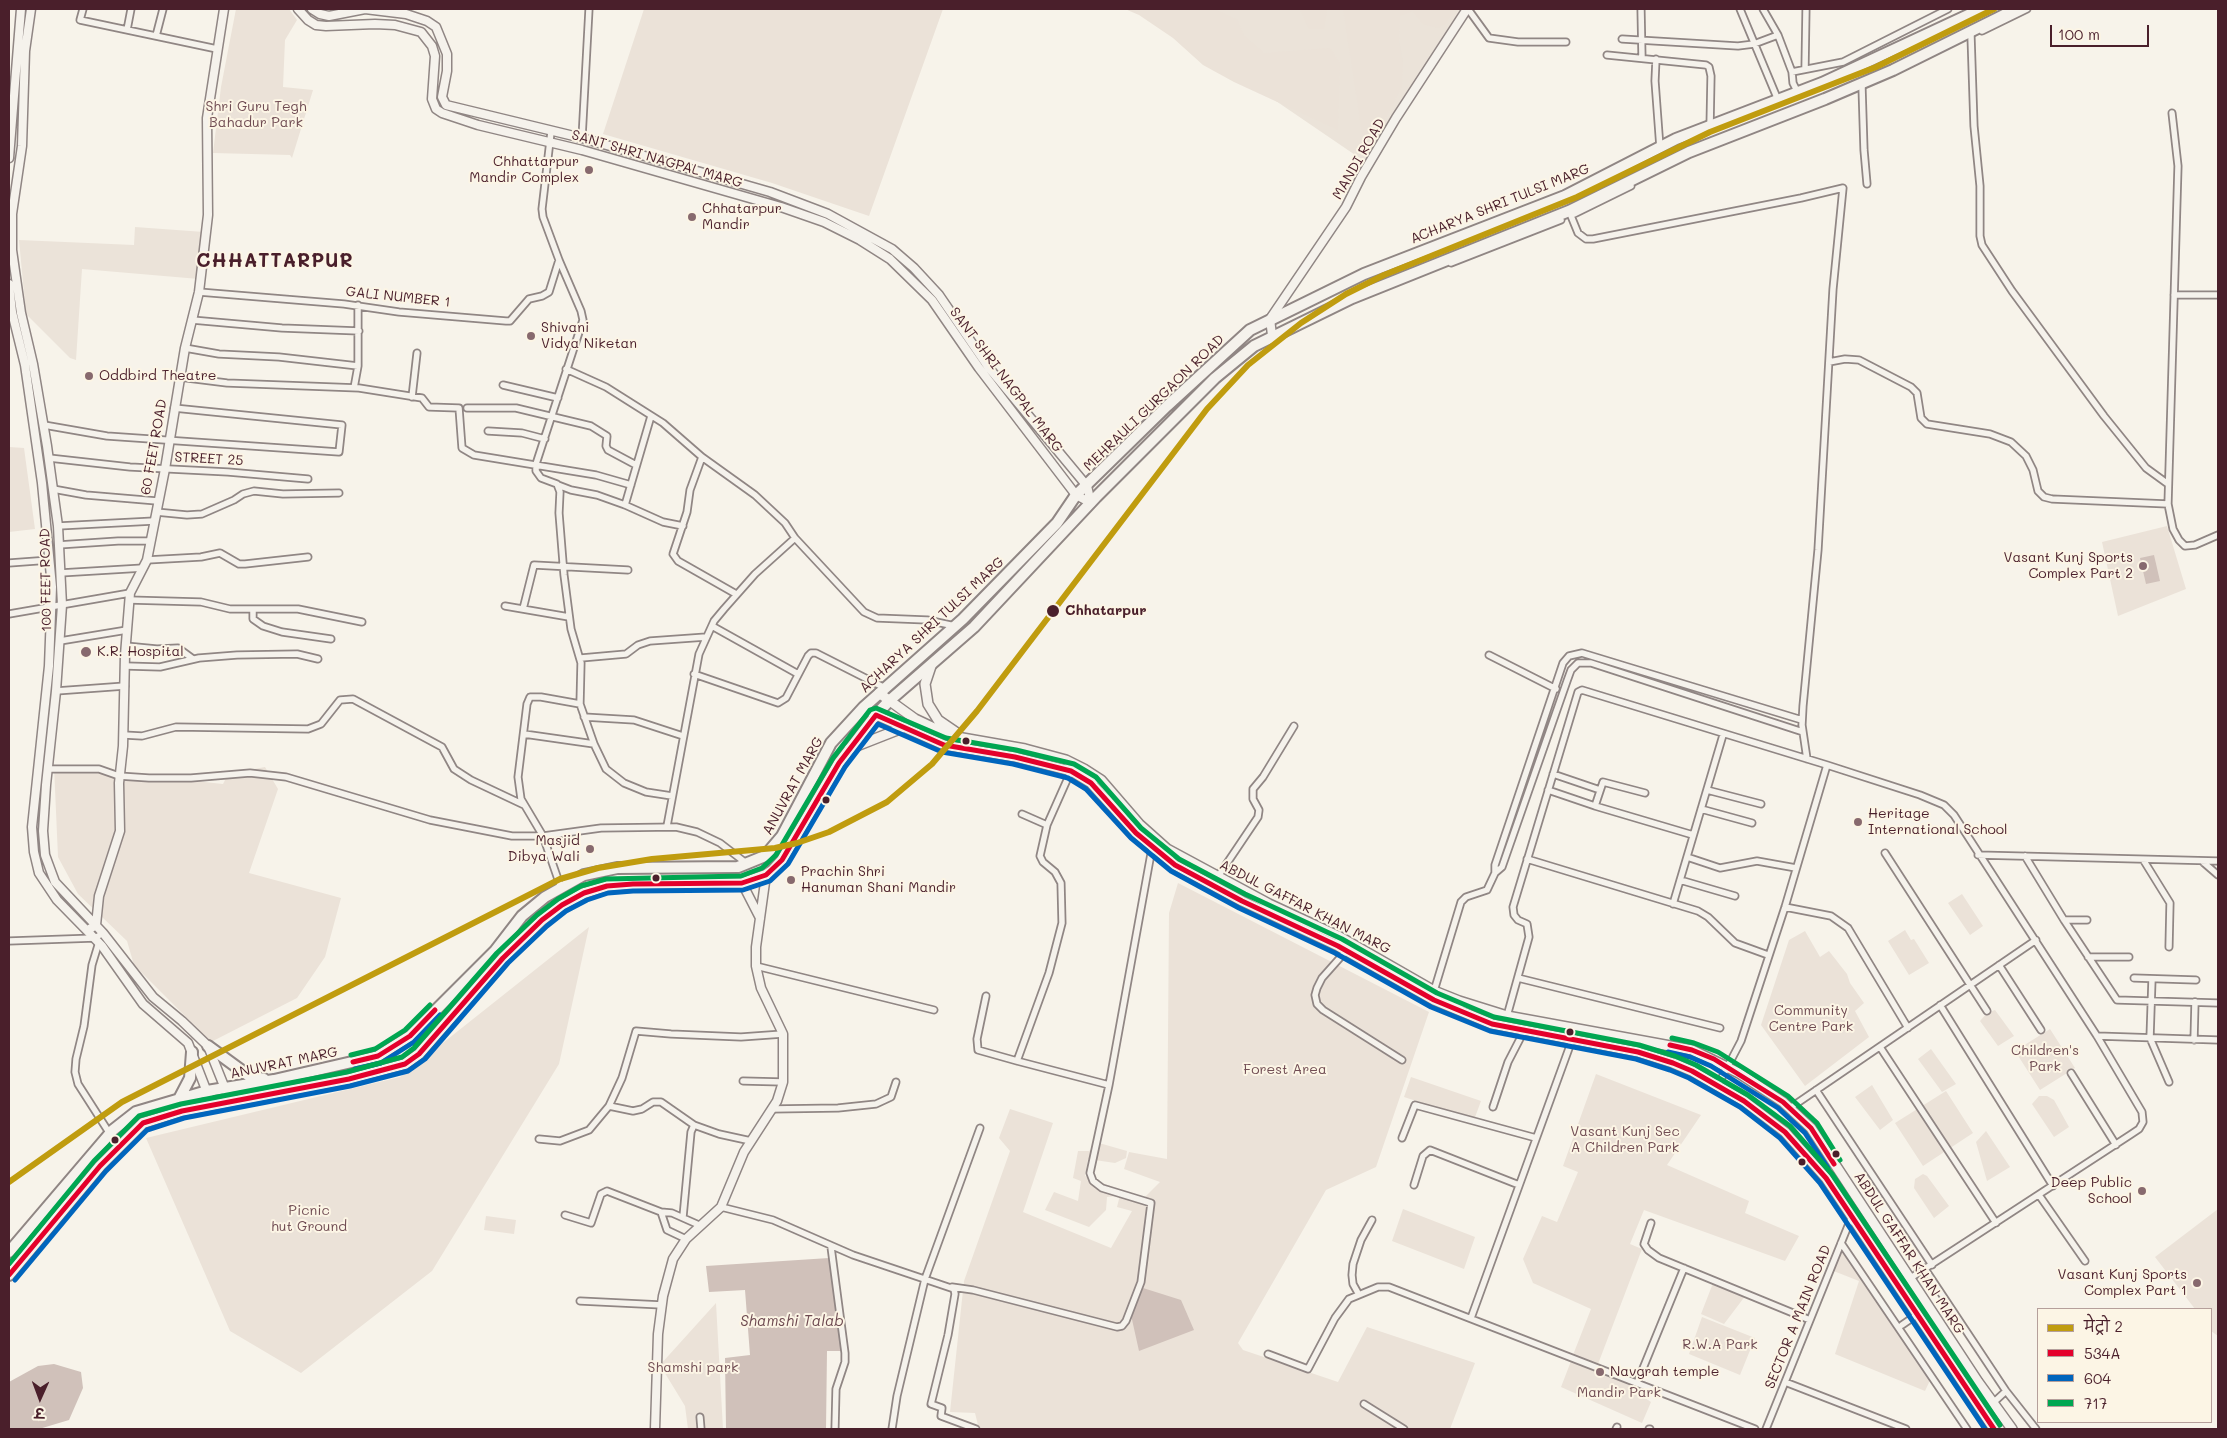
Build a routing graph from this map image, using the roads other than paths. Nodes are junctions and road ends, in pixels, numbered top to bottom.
1 (21, 9) edge
2 (31, 9) edge
3 (83, 9) edge
4 (131, 9) edge
5 (163, 9) edge
6 (224, 9) edge
7 (298, 9) edge
8 (312, 9) edge
9 (589, 9) edge
10 (1468, 9) edge
11 (1641, 9) edge
12 (1740, 9) edge
13 (1763, 9) edge
14 (1806, 9) edge
15 (1948, 9) edge
16 (1981, 9) edge
17 (2016, 9) edge
18 (2027, 9) edge
19 (321, 11) edge
20 (126, 30) junction
21 (1778, 35) junction
22 (156, 36) junction
23 (1971, 36) junction
24 (1622, 39) dead end
25 (1641, 41) junction
26 (1566, 42) dead end
27 (1754, 44) junction
28 (217, 49) junction
29 (1606, 55) dead end
30 (1642, 58) junction
31 (1656, 58) junction
32 (1804, 69) junction
33 (1792, 72) junction
34 (12, 83) edge
35 (1822, 83) junction
36 (1862, 87) junction
37 (1798, 92) junction
38 (1830, 97) junction
39 (1778, 100) junction
40 (2172, 114) dead end
41 (1710, 127) junction
42 (551, 132) junction
43 (582, 138) junction
44 (550, 142) junction
45 (1660, 148) junction
46 (9, 158) edge
47 (736, 183) junction
48 (1867, 184) dead end
49 (733, 193) junction
50 (1570, 213) junction
51 (559, 260) junction
52 (9, 284) edge
53 (200, 292) junction
54 (2174, 295) junction
55 (2218, 295) edge
56 (358, 306) junction
57 (1270, 319) junction
58 (192, 320) junction
59 (25, 330) junction
60 (1250, 330) joint
61 (359, 331) junction
62 (17, 332) junction
63 (1272, 335) junction
64 (185, 348) junction
65 (417, 353) dead end
66 (1829, 362) junction
67 (358, 366) junction
68 (566, 369) junction
69 (179, 377) junction
70 (503, 385) dead end
71 (354, 388) junction
72 (412, 397) junction
73 (558, 398) junction
74 (174, 408) junction
75 (467, 408) dead end
76 (553, 416) junction
77 (651, 416) junction
78 (44, 425) junction
79 (488, 431) dead end
80 (168, 439) junction
81 (545, 439) junction
82 (702, 457) junction
83 (49, 458) junction
84 (536, 464) junction
85 (636, 465) junction
86 (165, 469) junction
87 (308, 479) dead end
88 (557, 484) junction
89 (2168, 484) junction
90 (631, 485) junction
91 (1087, 486) junction
92 (53, 488) junction
93 (339, 493) dead end
94 (1076, 495) junction
95 (157, 501) junction
96 (1091, 503) junction
97 (625, 504) junction
98 (2168, 504) junction
99 (156, 512) junction
100 (154, 521) junction
101 (58, 526) junction
102 (683, 526) junction
103 (2218, 535) edge
104 (795, 538) junction
105 (150, 541) junction
106 (58, 545) junction
107 (308, 556) dead end
108 (50, 560) junction
109 (146, 560) junction
110 (9, 563) edge
111 (563, 567) junction
112 (144, 568) junction
113 (628, 570) dead end
114 (60, 574) junction
115 (736, 594) junction
116 (130, 597) junction
117 (62, 605) junction
118 (51, 606) junction
119 (506, 606) dead end
120 (253, 609) junction
121 (523, 609) junction
122 (9, 614) edge
123 (569, 617) junction
124 (362, 622) dead end
125 (712, 626) junction
126 (955, 626) junction
127 (127, 630) junction
128 (706, 637) junction
129 (331, 639) dead end
130 (60, 641) junction
131 (126, 646) junction
132 (1489, 655) dead end
133 (581, 658) junction
134 (193, 659) junction
135 (318, 659) dead end
136 (126, 666) junction
137 (932, 666) junction
138 (694, 674) junction
139 (798, 674) junction
140 (125, 686) junction
141 (1556, 689) junction
142 (56, 691) junction
143 (882, 691) junction
144 (889, 701) junction
145 (580, 704) junction
146 (864, 707) junction
147 (876, 715) junction
148 (584, 717) junction
149 (1802, 720) junction
150 (904, 726) junction
151 (1294, 726) dead end
152 (1803, 732) junction
153 (524, 734) junction
154 (1723, 734) junction
155 (124, 735) junction
156 (683, 736) junction
157 (964, 737) junction
158 (594, 744) junction
159 (848, 750) junction
160 (1806, 759) junction
161 (1827, 765) junction
162 (48, 769) junction
163 (1072, 771) junction
164 (120, 772) junction
165 (1553, 774) junction
166 (1548, 790) junction
167 (1600, 790) junction
168 (1707, 790) junction
169 (1645, 793) dead end
170 (672, 796) junction
171 (1761, 804) dead end
172 (524, 805) junction
173 (1595, 806) junction
174 (1701, 809) junction
175 (1022, 814) dead end
176 (1752, 823) dead end
177 (1047, 825) junction
178 (667, 826) junction
179 (1693, 835) junction
180 (543, 836) junction
181 (1152, 848) junction
182 (1885, 853) dead end
183 (1978, 855) junction
184 (2025, 856) junction
185 (1687, 857) junction
186 (1526, 859) junction
187 (2144, 861) junction
188 (2218, 861) edge
189 (2202, 862) junction
190 (748, 865) junction
191 (1796, 868) junction
192 (1495, 873) junction
193 (766, 875) junction
194 (2218, 875) edge
195 (1217, 878) junction
196 (1680, 880) junction
197 (742, 883) junction
198 (561, 888) junction
199 (1735, 896) dead end
200 (1673, 904) junction
201 (1785, 907) junction
202 (760, 920) junction
203 (2064, 920) junction
204 (2087, 920) dead end
205 (96, 925) junction
206 (88, 930) junction
207 (103, 933) junction
208 (97, 940) junction
209 (2036, 940) junction
210 (9, 941) edge
211 (2169, 948) dead end
212 (1346, 951) junction
213 (1768, 955) junction
214 (2088, 957) junction
215 (2129, 957) dead end
216 (1999, 965) junction
217 (756, 966) junction
218 (1518, 978) junction
219 (2134, 978) dead end
220 (2152, 979) junction
221 (2196, 980) dead end
222 (1970, 986) junction
223 (1434, 990) junction
224 (986, 996) dead end
225 (2151, 1001) junction
226 (2195, 1002) junction
227 (2218, 1003) edge
228 (1940, 1006) junction
229 (934, 1010) dead end
230 (1987, 1010) dead end
231 (1507, 1016) junction
232 (1720, 1028) dead end
233 (1908, 1028) junction
234 (1576, 1029) junction
235 (2041, 1030) dead end
236 (1524, 1031) junction
237 (782, 1034) junction
238 (2097, 1036) junction
239 (2150, 1038) junction
240 (1572, 1039) junction
241 (2194, 1040) junction
242 (2218, 1040) edge
243 (208, 1046) junction
244 (1880, 1047) junction
245 (192, 1052) junction
246 (1402, 1060) dead end
247 (1017, 1061) junction
248 (1729, 1067) junction
249 (2070, 1073) dead end
250 (274, 1080) junction
251 (743, 1081) dead end
252 (783, 1082) junction
253 (896, 1082) dead end
254 (2169, 1082) dead end
255 (1109, 1084) junction
256 (1718, 1085) junction
257 (226, 1089) junction
258 (1816, 1090) junction
259 (207, 1091) junction
260 (179, 1098) junction
261 (230, 1101) junction
262 (212, 1105) junction
263 (609, 1106) junction
264 (1493, 1107) dead end
265 (1790, 1108) junction
266 (772, 1109) junction
267 (694, 1125) junction
268 (980, 1128) dead end
269 (110, 1134) junction
270 (1402, 1138) dead end
271 (1536, 1138) junction
272 (539, 1139) dead end
273 (751, 1141) junction
274 (2116, 1145) junction
275 (1414, 1185) dead end
276 (1519, 1185) junction
277 (2053, 1186) junction
278 (2039, 1195) junction
279 (721, 1207) junction
280 (661, 1212) junction
281 (565, 1215) dead end
282 (1853, 1215) junction
283 (683, 1217) junction
284 (1372, 1220) dead end
285 (1651, 1223) dead end
286 (1996, 1223) junction
287 (700, 1225) junction
288 (686, 1239) junction
289 (1841, 1243) junction
290 (831, 1247) junction
291 (9, 1252) edge
292 (2085, 1261) dead end
293 (1932, 1265) junction
294 (1684, 1268) junction
295 (1925, 1269) junction
296 (9, 1275) edge
297 (925, 1279) junction
298 (1909, 1279) junction
299 (952, 1287) junction
300 (1358, 1293) junction
301 (580, 1301) dead end
302 (662, 1305) junction
303 (1918, 1314) junction
304 (1470, 1318) junction
305 (1810, 1320) junction
306 (1902, 1325) dead end
307 (1268, 1354) dead end
308 (1785, 1382) junction
309 (1637, 1383) junction
310 (2006, 1391) junction
311 (1992, 1403) junction
312 (1364, 1404) dead end
313 (700, 1417) dead end
314 (656, 1429) edge
315 (701, 1429) edge
316 (835, 1429) edge
317 (892, 1429) edge
318 (976, 1429) edge
319 (1404, 1429) edge
320 (1755, 1429) edge
321 (1766, 1429) edge
322 (1906, 1429) edge
323 (1967, 1429) edge
324 (1994, 1429) edge
325 (2012, 1429) edge
326 (2036, 1429) edge

1 - 34 street
2 - 59 street, 100 FEET ROAD
3 - 20 street
4 - 20 street
5 - 22 street
6 - 28 street, 60 FEET ROAD
7 - 44 street, SANT SHRI NAGPAL MARG
8 - 19 street, SANT SHRI NAGPAL MARG
9 - 43 street
10 - 26 street
10 - 57 street, MANDI ROAD
11 - 25 street
12 - 27 street
13 - 21 street
14 - 32 street
15 - 32 street
16 - 35 highway, ACHARYA SHRI TULSI MARG
17 - 38 highway
18 - 23 street
19 - 42 street, SANT SHRI NAGPAL MARG
20 - 22 street
21 - 27 street
21 - 33 street
22 - 28 street
23 - 36 street
23 - 89 street
24 - 25 street
25 - 27 street
25 - 30 street
27 - 39 street
28 - 53 street, 60 FEET ROAD
29 - 30 street
30 - 31 street
31 - 41 street
31 - 45 street
32 - 33 street
33 - 37 street
34 - 46 street
35 - 37 highway, ACHARYA SHRI TULSI MARG
35 - 38 highway
36 - 48 street
36 - 50 street
37 - 39 highway, ACHARYA SHRI TULSI MARG
38 - 50 highway
39 - 41 highway, ACHARYA SHRI TULSI MARG
40 - 54 street
41 - 45 highway, ACHARYA SHRI TULSI MARG
42 - 43 street, SANT SHRI NAGPAL MARG
42 - 44 street
43 - 47 street, SANT SHRI NAGPAL MARG
44 - 49 street, SANT SHRI NAGPAL MARG
44 - 51 street
45 - 57 highway, ACHARYA SHRI TULSI MARG
47 - 49 street
47 - 91 street, SANT SHRI NAGPAL MARG
49 - 94 street, SANT SHRI NAGPAL MARG
50 - 63 highway
50 - 66 street
51 - 56 street, GALI NUMBER 1
51 - 68 street
52 - 62 street, 100 FEET ROAD
53 - 56 street, GALI NUMBER 1
53 - 58 street, 60 FEET ROAD
54 - 55 street
54 - 89 street
56 - 61 street
57 - 60 highway, ACHARYA SHRI TULSI MARG
57 - 63 street
58 - 61 street
58 - 64 street, 60 FEET ROAD
59 - 62 street
59 - 78 street, 100 FEET ROAD
60 - 91 highway, MEHRAULI GURGAON ROAD
61 - 67 street
62 - 108 street, 100 FEET ROAD
63 - 96 highway
64 - 67 street
64 - 69 street, 60 FEET ROAD
65 - 72 street
66 - 98 street
66 - 149 street
67 - 71 street
68 - 73 street
68 - 77 street
69 - 71 street
69 - 74 street, 60 FEET ROAD
70 - 73 street
71 - 72 street
72 - 84 street
73 - 76 street
74 - 80 street, 60 FEET ROAD
74 - 80 street
75 - 76 street
76 - 81 street
76 - 85 street
77 - 82 street
77 - 85 street
78 - 80 street
78 - 83 street, 100 FEET ROAD
79 - 81 street
80 - 86 street, 60 FEET ROAD
81 - 84 street
82 - 102 street
82 - 104 street
83 - 86 street, STREET 25
83 - 92 street, 100 FEET ROAD
84 - 88 street
84 - 90 street
85 - 90 street
86 - 87 street, STREET 25
86 - 95 street, 60 FEET ROAD
88 - 97 street
88 - 111 street
89 - 98 street
90 - 97 street
91 - 94 highway, MEHRAULI GURGAON ROAD
91 - 96 street, SANT SHRI NAGPAL MARG
92 - 95 street
92 - 101 street, 100 FEET ROAD
93 - 99 street
94 - 96 street, SANT SHRI NAGPAL MARG
94 - 126 highway, ACHARYA SHRI TULSI MARG
95 - 99 street, 60 FEET ROAD
96 - 137 highway, ACHARYA SHRI TULSI MARG
97 - 102 street
98 - 103 street
99 - 100 street, 60 FEET ROAD
100 - 101 street
100 - 105 street, 60 FEET ROAD
101 - 106 street, 100 FEET ROAD
102 - 115 street
104 - 115 street
104 - 126 street
105 - 106 street
105 - 109 street, 60 FEET ROAD
106 - 114 street, 100 FEET ROAD
107 - 109 street
108 - 110 street
108 - 118 street, 100 FEET ROAD
109 - 112 street, 60 FEET ROAD
111 - 113 street
111 - 121 street
111 - 123 street
112 - 114 street
112 - 116 street, 60 FEET ROAD
114 - 117 street, 100 FEET ROAD
115 - 125 street
116 - 117 street
116 - 120 street
116 - 127 street, 60 FEET ROAD
117 - 118 street
117 - 130 street, 100 FEET ROAD
118 - 122 street
118 - 206 street, 100 FEET ROAD
119 - 121 street
120 - 124 street
120 - 129 street
121 - 123 street
123 - 133 street
125 - 128 street
125 - 139 street
126 - 143 highway, ACHARYA SHRI TULSI MARG
127 - 130 street
127 - 131 street, 60 FEET ROAD
128 - 133 street
128 - 138 street
130 - 142 street, 100 FEET ROAD
131 - 134 street
131 - 136 street, 60 FEET ROAD
132 - 141 street
133 - 145 street
134 - 135 street
134 - 136 street
136 - 140 street, 60 FEET ROAD
137 - 144 highway, ACHARYA SHRI TULSI MARG
137 - 157 main road
138 - 139 street
138 - 156 street
139 - 143 street
140 - 142 street
140 - 155 street, 60 FEET ROAD
141 - 149 street
141 - 192 street
142 - 162 street, 100 FEET ROAD
143 - 144 main road, ABDUL GAFFAR KHAN MARG
143 - 146 highway, ACHARYA SHRI TULSI MARG
144 - 147 highway, ANUVRAT MARG
144 - 157 main road, ABDUL GAFFAR KHAN MARG
145 - 148 street
145 - 153 street
146 - 147 main road, ABDUL GAFFAR KHAN MARG
146 - 190 highway, ANUVRAT MARG
147 - 150 main road, ABDUL GAFFAR KHAN MARG
147 - 159 highway, ANUVRAT MARG
148 - 156 street
148 - 158 street
149 - 152 street
150 - 159 main road
150 - 163 main road, ABDUL GAFFAR KHAN MARG
151 - 195 street
152 - 160 street
152 - 192 street
153 - 158 street
153 - 172 street
154 - 160 street
154 - 165 street
154 - 168 street
155 - 164 street, 60 FEET ROAD
155 - 172 street
156 - 170 street
157 - 195 main road, ABDUL GAFFAR KHAN MARG
158 - 170 street
159 - 193 highway, ANUVRAT MARG
160 - 161 street
161 - 183 street
161 - 191 street
162 - 164 street
162 - 205 street, 100 FEET ROAD
163 - 177 street
163 - 181 main road, ABDUL GAFFAR KHAN MARG
164 - 180 street
164 - 205 street, 60 FEET ROAD
165 - 166 street
165 - 167 street
166 - 173 street
166 - 186 street
167 - 169 street
167 - 173 street
168 - 171 street
168 - 174 street
170 - 178 street
172 - 180 street
173 - 179 street
174 - 176 street
174 - 179 street
175 - 177 street
177 - 247 street
178 - 180 street
178 - 190 street
179 - 185 street
180 - 198 street
181 - 212 main road, ABDUL GAFFAR KHAN MARG
181 - 255 street
182 - 222 street
183 - 184 street
183 - 209 street
184 - 187 street
184 - 203 street
185 - 191 street
185 - 196 street
186 - 200 street
186 - 218 street
187 - 189 street
187 - 211 street
188 - 189 street
189 - 194 street
190 - 198 highway, ANUVRAT MARG
191 - 201 street
192 - 223 street
193 - 197 highway, ANUVRAT MARG
193 - 202 street
195 - 223 main road, ABDUL GAFFAR KHAN MARG
196 - 199 street
196 - 200 street
197 - 202 street
197 - 261 highway, ANUVRAT MARG
198 - 250 highway, ANUVRAT MARG
200 - 213 street
201 - 213 street
201 - 233 street
202 - 217 street
203 - 204 street
203 - 214 street
205 - 206 street
205 - 207 street, 100 FEET ROAD
206 - 208 street, 100 FEET ROAD
207 - 208 street
207 - 243 street, 100 FEET ROAD
208 - 210 street
208 - 245 street, 100 FEET ROAD
208 - 269 street
209 - 216 street
209 - 238 street
212 - 236 main road, ABDUL GAFFAR KHAN MARG
212 - 246 street
213 - 248 street
214 - 215 street
214 - 225 street
216 - 222 street
216 - 235 street
217 - 229 street
217 - 237 street
218 - 231 street
218 - 232 street
219 - 220 street
220 - 221 street
220 - 225 street
222 - 228 street
222 - 230 street
223 - 231 main road, ABDUL GAFFAR KHAN MARG
224 - 247 street
225 - 226 street
225 - 239 street
226 - 227 street
226 - 241 street
228 - 233 street
228 - 277 street
231 - 234 main road, ABDUL GAFFAR KHAN MARG
233 - 244 street
234 - 240 street
234 - 248 main road, ABDUL GAFFAR KHAN MARG
236 - 240 main road, ABDUL GAFFAR KHAN MARG
236 - 264 street
237 - 252 street
237 - 263 street
238 - 239 street
238 - 274 street
239 - 241 street
239 - 254 street
240 - 256 main road, ABDUL GAFFAR KHAN MARG
240 - 271 street
241 - 242 street
243 - 250 highway
243 - 257 street, 100 FEET ROAD
244 - 258 street
244 - 286 street
245 - 259 street, 100 FEET ROAD
245 - 260 highway
247 - 255 street
248 - 256 street
248 - 265 main road, ABDUL GAFFAR KHAN MARG
249 - 274 street
250 - 257 highway, ANUVRAT MARG
251 - 252 street
252 - 266 street
253 - 266 street
255 - 299 street
256 - 282 main road, ABDUL GAFFAR KHAN MARG
257 - 259 highway, ANUVRAT MARG
257 - 261 street, 100 FEET ROAD
258 - 265 street
258 - 293 street
259 - 260 highway, ANUVRAT MARG
259 - 262 street, 100 FEET ROAD
260 - 269 highway, ANUVRAT MARG
261 - 262 highway, ANUVRAT MARG
262 - 296 highway, ANUVRAT MARG
263 - 267 street
263 - 272 street
265 - 298 main road, ABDUL GAFFAR KHAN MARG
266 - 273 street
267 - 273 street
267 - 283 street
268 - 297 street
269 - 291 highway, ANUVRAT MARG
270 - 271 street
271 - 276 street
273 - 279 street
274 - 277 street
275 - 276 street
276 - 304 street
277 - 278 street
278 - 286 street
278 - 292 street
279 - 287 street
279 - 290 street
280 - 281 street
280 - 283 street
280 - 288 street
282 - 289 street, SECTOR A MAIN ROAD
282 - 303 main road, ABDUL GAFFAR KHAN MARG
283 - 287 street
284 - 300 street
285 - 294 street
286 - 293 street
287 - 288 street
288 - 302 street
289 - 305 street, SECTOR A MAIN ROAD
289 - 323 street
290 - 297 street
290 - 316 street
293 - 295 street
294 - 305 street
294 - 309 street
295 - 298 street
295 - 310 street
297 - 299 street
297 - 317 street
298 - 311 main road, ABDUL GAFFAR KHAN MARG
299 - 318 street
300 - 304 street
300 - 307 street
301 - 302 street
302 - 314 street
303 - 306 street
303 - 324 main road, ABDUL GAFFAR KHAN MARG
304 - 309 street
305 - 308 street, SECTOR A MAIN ROAD
308 - 321 street, SECTOR A MAIN ROAD
308 - 322 street
309 - 320 street
310 - 311 street
310 - 326 street
311 - 325 main road, ABDUL GAFFAR KHAN MARG
312 - 319 street
313 - 315 street

